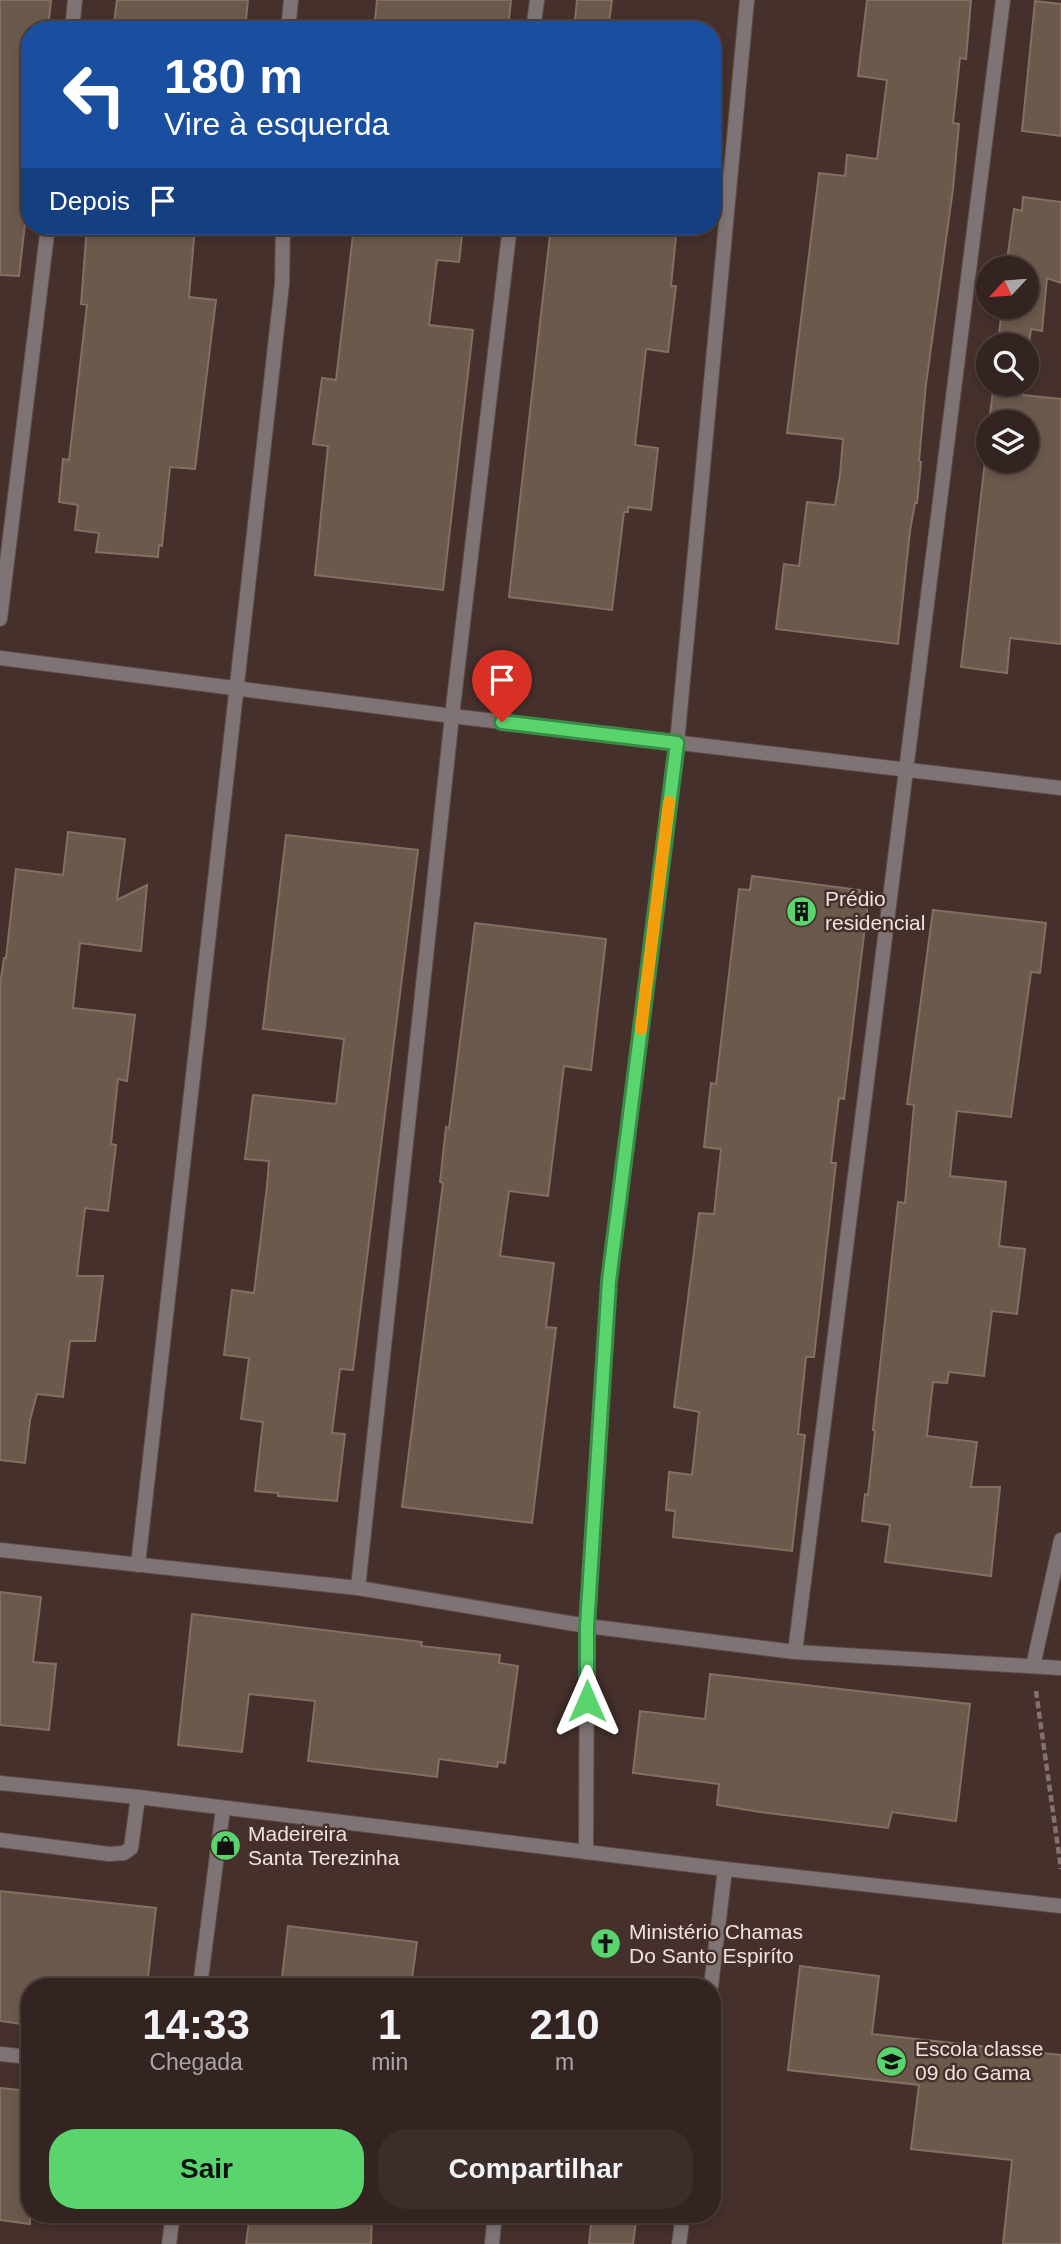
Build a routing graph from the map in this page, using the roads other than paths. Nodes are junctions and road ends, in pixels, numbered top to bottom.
1 (75, 0) edge
2 (291, 0) edge
3 (537, 0) edge
4 (747, 0) edge
5 (1003, 0) edge
6 (73, 21) edge
7 (289, 21) edge
8 (534, 21) edge
9 (47, 235) edge
10 (283, 235) edge
11 (509, 235) edge
12 (0, 619) edge
13 (0, 658) edge
14 (235, 688) junction
15 (452, 716) junction
16 (677, 743) junction
17 (906, 768) junction
18 (1061, 788) edge
19 (1061, 1540) edge
20 (0, 1550) edge
21 (138, 1566) junction
22 (358, 1588) junction
23 (587, 1626) junction
24 (794, 1652) junction
25 (1033, 1666) junction
26 (1061, 1668) edge
27 (0, 1783) edge
28 (138, 1797) junction
29 (223, 1809) junction
30 (0, 1840) edge
31 (586, 1852) junction
32 (725, 1869) junction
33 (1061, 1906) edge
34 (201, 1978) edge
35 (712, 1978) edge
36 (0, 2054) edge
37 (21, 2056) edge
38 (172, 2223) edge
39 (494, 2223) edge
40 (682, 2223) edge
41 (169, 2244) edge
42 (492, 2244) edge
43 (679, 2244) edge

1 - 6 street
2 - 7 street
3 - 8 street
4 - 16 street
5 - 17 street
9 - 12 street
10 - 14 street
11 - 15 street
13 - 14 street
14 - 15 street
14 - 21 street
15 - 16 street
15 - 22 street
16 - 17 street
16 - 23 street
17 - 18 street
17 - 24 street
19 - 25 street
20 - 21 street
21 - 22 street
22 - 23 street
23 - 24 street
23 - 31 street
24 - 25 street
25 - 26 street
27 - 28 street
28 - 29 street
28 - 30 street
29 - 31 street
29 - 34 street
31 - 32 street
32 - 33 street
32 - 35 street
36 - 37 street
38 - 41 street
39 - 42 street
40 - 43 street

